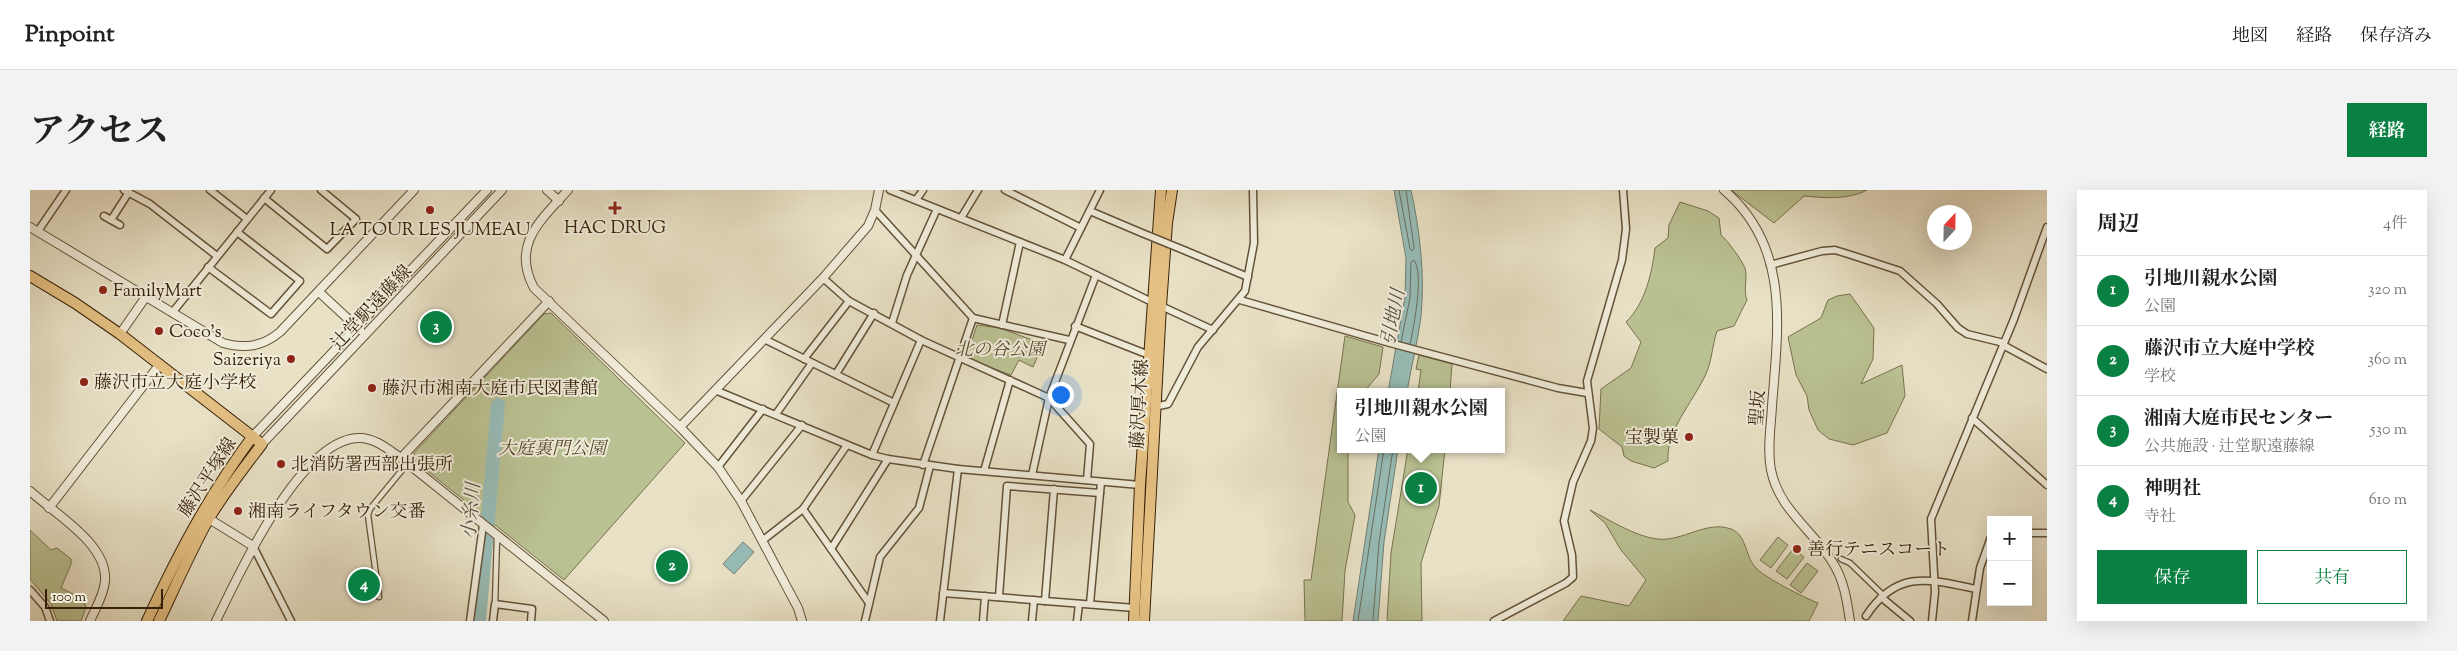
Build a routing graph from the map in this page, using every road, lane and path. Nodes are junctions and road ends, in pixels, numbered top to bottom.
1 (55, 190) edge
2 (210, 190) edge
3 (270, 190) edge
4 (321, 190) edge
5 (414, 190) edge
6 (486, 190) edge
7 (502, 190) edge
8 (547, 190) edge
9 (568, 190) edge
10 (880, 190) edge
11 (890, 190) edge
12 (922, 190) edge
13 (978, 190) edge
14 (1005, 190) edge
15 (1100, 190) edge
16 (1161, 190) edge
17 (1172, 190) edge
18 (1253, 190) edge
19 (1624, 190) edge
20 (1724, 190) edge
21 (126, 191) edge
22 (64, 192) edge
23 (264, 198) junction
24 (916, 200) junction
25 (558, 201) junction
26 (937, 209) junction
27 (875, 210) junction
28 (1090, 212) junction
29 (104, 216) dead end
30 (961, 218) junction
31 (247, 219) junction
32 (111, 220) junction
33 (120, 225) dead end
34 (30, 227) edge
35 (2047, 227) edge
36 (1082, 228) junction
37 (38, 231) junction
38 (237, 232) junction
39 (1020, 242) junction
40 (916, 254) junction
41 (217, 256) junction
42 (1065, 260) junction
43 (1770, 265) junction
44 (208, 268) junction
45 (1096, 275) junction
46 (30, 276) edge
47 (1248, 277) junction
48 (823, 278) junction
49 (318, 292) junction
50 (145, 298) junction
51 (849, 300) junction
52 (1240, 300) junction
53 (549, 301) junction
54 (1157, 304) junction
55 (172, 313) junction
56 (874, 313) junction
57 (972, 318) junction
58 (892, 323) junction
59 (1002, 324) junction
60 (1075, 326) junction
61 (356, 327) junction
62 (1213, 330) junction
63 (120, 334) junction
64 (365, 335) junction
65 (764, 339) junction
66 (921, 340) junction
67 (1070, 340) junction
68 (2004, 344) junction
69 (1149, 355) junction
70 (804, 359) junction
71 (960, 359) junction
72 (812, 363) junction
73 (160, 364) junction
74 (2047, 369) edge
75 (836, 374) junction
76 (1010, 380) junction
77 (715, 390) junction
78 (1587, 393) junction
79 (1049, 398) junction
80 (894, 403) junction
81 (1151, 407) junction
82 (763, 409) junction
83 (776, 414) junction
84 (1972, 418) junction
85 (802, 425) junction
86 (680, 427) junction
87 (253, 436) junction
88 (262, 444) junction
89 (847, 445) junction
90 (872, 455) junction
91 (888, 459) junction
92 (404, 461) junction
93 (927, 465) junction
94 (718, 467) junction
95 (958, 469) junction
96 (984, 471) junction
97 (1032, 475) junction
98 (1087, 480) junction
99 (1101, 482) junction
100 (1140, 485) junction
101 (2047, 485) edge
102 (1054, 489) junction
103 (30, 491) edge
104 (1100, 493) junction
105 (741, 502) junction
106 (49, 508) junction
107 (803, 509) junction
108 (205, 516) junction
109 (483, 525) junction
110 (2032, 533) edge
111 (2047, 533) edge
112 (497, 537) junction
113 (762, 541) junction
114 (252, 546) junction
115 (1987, 547) edge
116 (831, 550) junction
117 (1841, 559) dead end
118 (1935, 580) junction
119 (1976, 589) junction
120 (30, 590) edge
121 (943, 592) junction
122 (986, 596) junction
123 (1882, 596) junction
124 (379, 597) dead end
125 (999, 597) junction
126 (1034, 600) junction
127 (1045, 601) junction
128 (869, 603) junction
129 (495, 604) junction
130 (1079, 604) junction
131 (1090, 604) junction
132 (1135, 608) junction
133 (1865, 618) edge
134 (50, 621) edge
135 (90, 621) edge
136 (147, 621) edge
137 (159, 621) edge
138 (216, 621) edge
139 (291, 621) edge
140 (470, 621) edge
141 (493, 621) edge
142 (531, 621) edge
143 (604, 621) edge
144 (802, 621) edge
145 (865, 621) edge
146 (940, 621) edge
147 (983, 621) edge
148 (1032, 621) edge
149 (1077, 621) edge
150 (1134, 621) edge
151 (1144, 621) edge
152 (1494, 621) edge
153 (1850, 621) edge
154 (1910, 621) edge
155 (1932, 621) edge
156 (1972, 621) edge

1 - 22 street
2 - 31 street
3 - 23 street
4 - 23 street
5 - 49 street
6 - 61 street, 辻堂駅遠藤線
7 - 64 street, 辻堂駅遠藤線
8 - 25 street
9 - 25 street
10 - 27 street
11 - 24 street
12 - 24 street
13 - 30 street
14 - 36 street
15 - 28 street
16 - 54 main road, 藤沢厚木線
17 - 54 main road, 藤沢厚木線
18 - 47 street
19 - 78 street
20 - 43 street, 聖坂
21 - 32 street
21 - 41 street
22 - 37 street
23 - 31 street
24 - 26 street
25 - 53 street
26 - 30 street
26 - 40 street
27 - 40 street
27 - 48 street
28 - 36 street
28 - 47 street, bridge
29 - 32 street
30 - 39 street
31 - 38 street
32 - 33 street
34 - 37 street
35 - 68 street
36 - 42 street
37 - 50 street
38 - 41 street
38 - 44 street
39 - 42 street
39 - 59 street
40 - 57 street
40 - 58 street
41 - 44 street
42 - 45 street
43 - 68 street
43 - 153 street, 聖坂
44 - 55 street
45 - 54 street
45 - 60 street
46 - 63 main road, 藤沢平塚線
47 - 52 street
48 - 51 street
48 - 65 street
49 - 55 street
49 - 61 street
50 - 55 street
50 - 63 street
51 - 56 street
51 - 70 street
52 - 62 street
52 - 78 street
53 - 86 street
53 - 92 street
54 - 62 street
54 - 69 main road, 藤沢厚木線
54 - 81 main road, 藤沢厚木線
56 - 58 street
56 - 75 street
57 - 59 street
57 - 71 street
58 - 66 street
59 - 67 street
60 - 67 street
60 - 69 street
61 - 64 street
61 - 87 street, 辻堂駅遠藤線
62 - 81 street
63 - 73 main road, 藤沢平塚線
64 - 88 street, 辻堂駅遠藤線
65 - 70 street
65 - 77 street
66 - 71 street
66 - 80 street
67 - 79 street
68 - 74 street
68 - 84 street
69 - 81 main road, 藤沢厚木線
70 - 72 street
71 - 76 street
71 - 93 street
72 - 75 street
72 - 83 street
73 - 87 main road, 藤沢平塚線
73 - 106 street
75 - 80 street
76 - 79 street
76 - 96 street
77 - 82 street
77 - 86 street
78 - 152 street
79 - 97 street
79 - 98 street
80 - 90 street
81 - 100 main road, 藤沢厚木線
81 - 151 main road, 藤沢厚木線
82 - 83 street
82 - 94 street
83 - 85 street
84 - 101 street
84 - 118 street
85 - 89 street
85 - 105 street
86 - 94 street
87 - 88 main road
87 - 108 main road, 藤沢平塚線
88 - 108 main road, 藤沢平塚線
89 - 90 street
89 - 107 street
90 - 91 street
91 - 93 street
91 - 116 street
92 - 109 street
92 - 114 street
92 - 124 street
93 - 95 street
93 - 128 street
94 - 105 street
95 - 96 street
95 - 121 street
96 - 97 street
97 - 98 street
98 - 99 street
99 - 100 street
99 - 104 street
100 - 132 main road, 藤沢厚木線
102 - 104 street
102 - 125 street
102 - 127 street
103 - 106 street
104 - 131 street
105 - 113 street
106 - 135 street
107 - 113 street
107 - 116 street
108 - 114 street
108 - 136 main road, 藤沢平塚線
108 - 137 main road, 藤沢平塚線
109 - 112 street
109 - 140 street
110 - 111 street
112 - 129 street
112 - 143 street
113 - 144 street
114 - 138 street
114 - 139 street
115 - 119 street
116 - 128 street
117 - 123 street
118 - 119 street
118 - 123 street
118 - 155 street
119 - 156 street
120 - 134 street
121 - 122 street
121 - 146 street
122 - 125 street
122 - 147 street
123 - 133 street
123 - 154 street
125 - 126 street
126 - 127 street
126 - 148 street
127 - 130 street
128 - 145 street
129 - 141 street
129 - 142 street
130 - 131 street
130 - 149 street
131 - 132 street
132 - 150 main road, 藤沢厚木線

